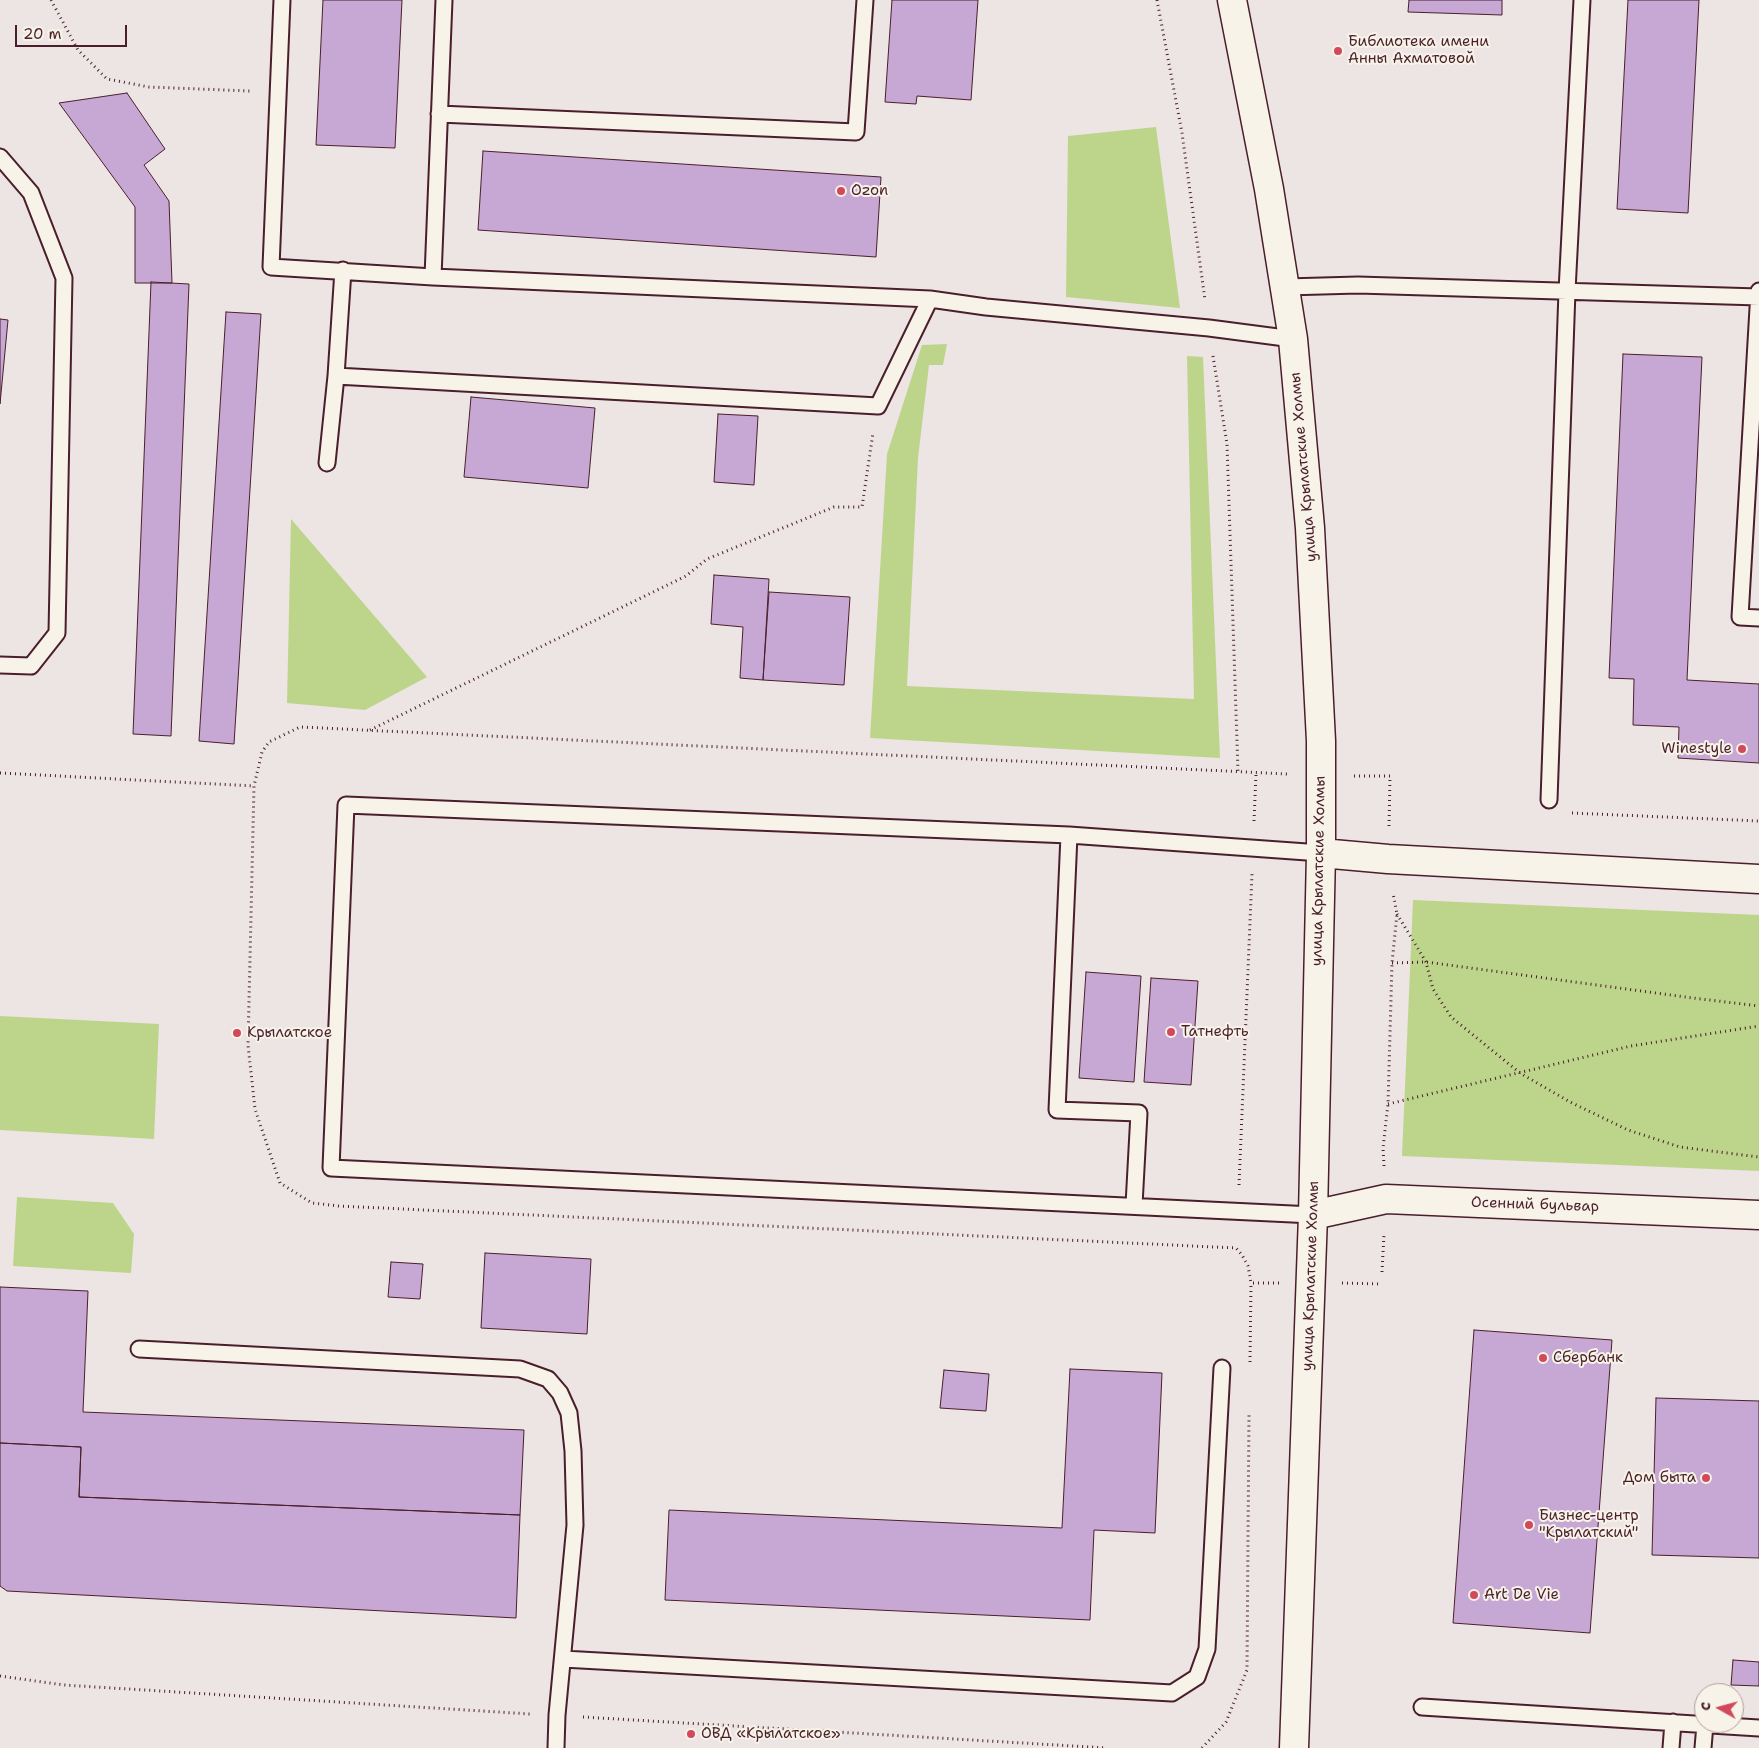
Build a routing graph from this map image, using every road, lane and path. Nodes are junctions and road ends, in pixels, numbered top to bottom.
1 (51, 0) edge
2 (282, 0) edge
3 (444, 0) edge
4 (865, 0) edge
5 (1156, 0) edge
6 (1232, 0) edge
7 (1582, 0) edge
8 (278, 92) junction
9 (439, 114) junction
10 (0, 157) edge
11 (343, 270) junction
12 (433, 277) junction
13 (1286, 287) junction
14 (1567, 291) junction
15 (1759, 291) edge
16 (1759, 297) edge
17 (930, 300) junction
18 (1209, 328) junction
19 (1293, 339) junction
20 (336, 376) junction
21 (878, 406) junction
22 (327, 463) dead end
23 (1748, 478) junction
24 (1759, 492) edge
25 (1759, 618) edge
26 (0, 665) edge
27 (369, 730) junction
28 (1238, 772) junction
29 (0, 773) edge
30 (1256, 774) junction
31 (1321, 775) junction
32 (1390, 776) dead end
33 (254, 786) junction
34 (1549, 800) joint
35 (1759, 822) edge
36 (1069, 835) junction
37 (1253, 848) junction
38 (1320, 853) junction
39 (1759, 879) edge
40 (1392, 962) junction
41 (1426, 962) junction
42 (1759, 1006) edge
43 (1759, 1026) edge
44 (1520, 1073) junction
45 (1388, 1104) junction
46 (1759, 1158) edge
47 (1386, 1199) junction
48 (1134, 1205) junction
49 (1238, 1210) junction
50 (1313, 1215) junction
51 (1759, 1215) edge
52 (1236, 1248) junction
53 (1382, 1272) dead end
54 (1310, 1282) junction
55 (1251, 1283) junction
56 (1382, 1284) dead end
57 (139, 1349) dead end
58 (1250, 1362) dead end
59 (1222, 1368) dead end
60 (1249, 1412) dead end
61 (563, 1659) junction
62 (1422, 1707) dead end
63 (1673, 1722) junction
64 (1694, 1723) edge
65 (1744, 1727) edge
66 (1759, 1728) edge
67 (1704, 1733) edge
68 (556, 1748) edge
69 (1202, 1748) edge
70 (1294, 1748) edge
71 (1671, 1748) edge
72 (1703, 1748) edge

1 - 8 path
2 - 8 lane
3 - 9 lane
4 - 9 lane
5 - 18 path
6 - 13 street, улица Крылатские Холмы
7 - 14 lane
8 - 11 lane
9 - 12 lane
10 - 26 lane
11 - 12 lane
11 - 20 lane
12 - 17 lane
13 - 14 lane
13 - 19 street, улица Крылатские Холмы
14 - 16 lane
14 - 34 lane
15 - 16 lane
16 - 23 lane
17 - 18 lane
17 - 21 lane
18 - 19 lane
18 - 28 path
19 - 31 street, улица Крылатские Холмы
20 - 21 lane
20 - 22 lane
21 - 27 path
23 - 24 lane
23 - 25 lane
27 - 28 path
27 - 33 path
28 - 30 path
29 - 33 path
30 - 31 path
30 - 37 path
31 - 32 path
31 - 38 street, улица Крылатские Холмы
33 - 52 path
34 - 35 path
36 - 37 lane
36 - 48 lane
36 - 48 lane
37 - 38 lane
37 - 49 path
38 - 39 street
38 - 50 street, улица Крылатские Холмы
40 - 41 path
40 - 41 path
40 - 45 path
41 - 42 path
41 - 44 path
43 - 44 path
44 - 45 path
44 - 46 path
45 - 47 path
47 - 50 street, Осенний бульвар
47 - 51 street, Осенний бульвар
47 - 53 path
48 - 49 lane
49 - 50 lane
49 - 52 path
50 - 54 street, улица Крылатские Холмы
52 - 55 path
54 - 55 path
54 - 56 path
54 - 70 street, улица Крылатские Холмы
55 - 58 path
57 - 61 lane
59 - 61 lane
60 - 69 path
61 - 68 lane
62 - 63 lane
63 - 64 lane
63 - 71 lane
65 - 66 lane
67 - 72 lane

